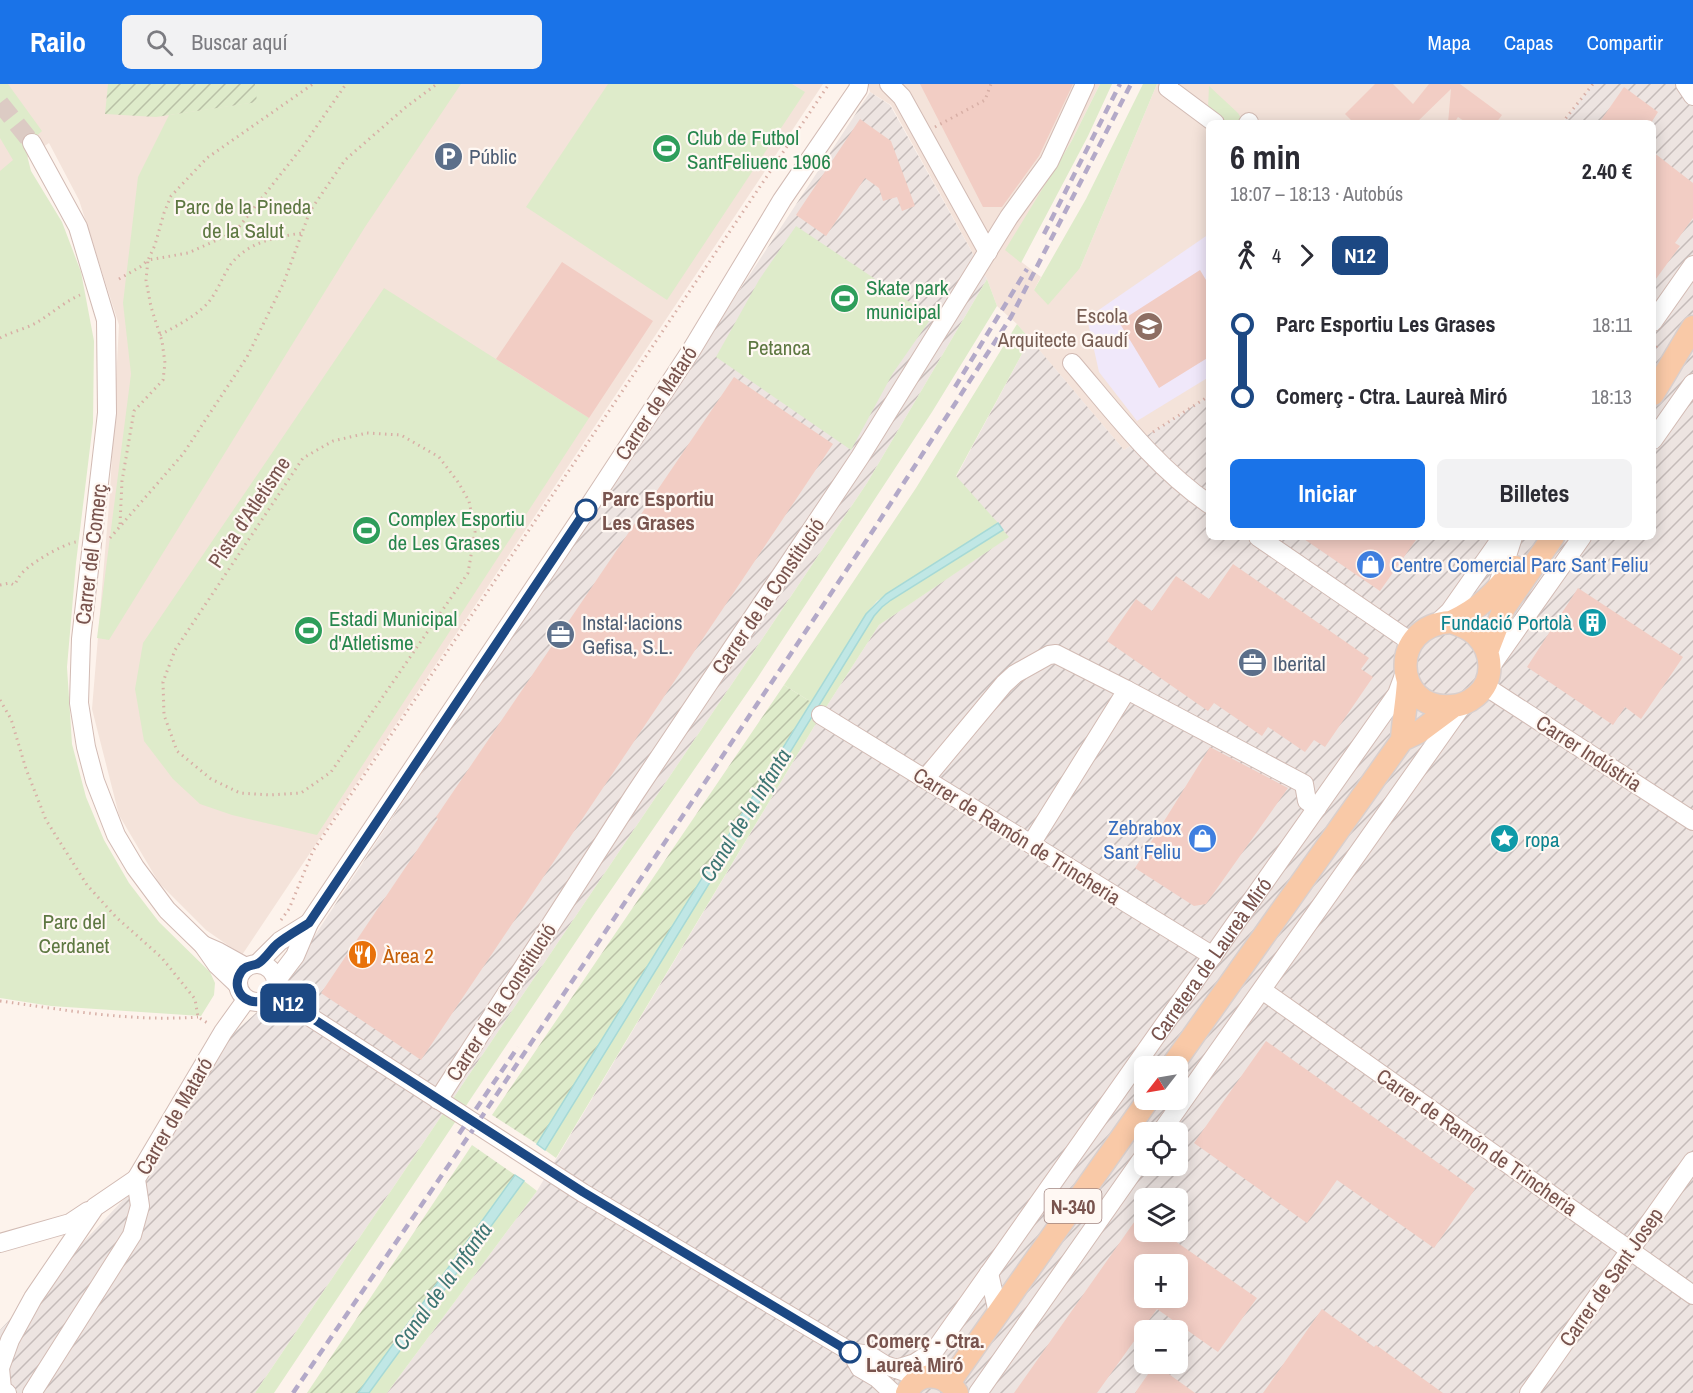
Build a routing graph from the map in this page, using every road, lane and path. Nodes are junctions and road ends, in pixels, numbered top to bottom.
1 (313, 84) edge
2 (346, 84) edge
3 (437, 84) edge
4 (829, 84) edge
5 (877, 84) edge
6 (889, 84) edge
7 (991, 84) edge
8 (1085, 84) edge
9 (1593, 84) edge
10 (1685, 84) edge
11 (1168, 86) edge
12 (859, 87) edge
13 (1693, 96) edge
14 (1211, 120) edge
15 (1564, 120) edge
16 (921, 134) junction
17 (32, 143) tunnel mouth
18 (302, 233) junction
19 (988, 252) junction
20 (148, 260) junction
21 (1693, 265) edge
22 (119, 279) dead end
23 (85, 292) dead end
24 (1656, 318) edge
25 (1689, 332) edge
26 (160, 335) junction
27 (0, 338) edge
28 (1072, 363) dead end
29 (1656, 370) edge
30 (1693, 383) edge
31 (1656, 389) edge
32 (1206, 398) edge
33 (1656, 436) edge
34 (1139, 441) junction
35 (1206, 502) edge
36 (119, 526) junction
37 (1262, 540) edge
38 (1500, 540) edge
39 (1512, 540) edge
40 (1534, 540) edge
41 (1551, 540) edge
42 (1580, 540) edge
43 (78, 541) dead end
44 (107, 541) dead end
45 (0, 585) edge
46 (1495, 593) junction
47 (1442, 624) junction
48 (1411, 642) junction
49 (1488, 668) junction
50 (1407, 676) junction
51 (1127, 690) junction
52 (0, 700) edge
53 (1459, 705) junction
54 (821, 716) dead end
55 (1402, 740) junction
56 (177, 751) joint
57 (925, 779) junction
58 (1317, 808) junction
59 (1693, 821) edge
60 (1031, 844) junction
61 (289, 909) dead end
62 (309, 923) junction
63 (203, 945) junction
64 (1213, 956) junction
65 (252, 965) junction
66 (237, 984) junction
67 (274, 987) junction
68 (1262, 990) junction
69 (246, 1000) junction
70 (0, 1001) edge
71 (198, 1017) junction
72 (223, 1032) junction
73 (1179, 1056) edge
74 (438, 1100) junction
75 (1142, 1110) edge
76 (1168, 1122) edge
77 (1693, 1161) edge
78 (1134, 1170) edge
79 (136, 1179) junction
80 (94, 1207) junction
81 (0, 1244) edge
82 (1629, 1250) junction
83 (989, 1273) junction
84 (1693, 1295) edge
85 (998, 1314) junction
86 (850, 1352) junction
87 (896, 1369) junction
88 (953, 1388) edge
89 (899, 1389) edge
90 (7, 1393) edge
91 (32, 1393) edge
92 (978, 1393) edge
93 (1529, 1393) edge

1 - 20 path
2 - 20 path
3 - 18 path
4 - 61 path
5 - 12 street, Carrer de Mataró
6 - 16 street
7 - 16 path
8 - 19 street, Carrer de la Constitució
9 - 15 path
10 - 13 street
11 - 14 street
12 - 62 street, Carrer de Mataró
16 - 19 street
17 - 63 street, Carrer del Comerç
18 - 26 path
18 - 36 path
19 - 74 street, Carrer de la Constitució
20 - 22 path
20 - 26 path
21 - 24 street
23 - 27 path
25 - 29 main road
25 - 31 main road
26 - 36 path
28 - 34 street
30 - 33 street
32 - 34 path
34 - 35 street
36 - 44 path
37 - 48 street
38 - 47 street
39 - 46 street
40 - 46 main road
41 - 49 main road
42 - 49 street
43 - 45 path
46 - 47 main road
47 - 48 main road
47 - 49 main road
48 - 50 main road
49 - 53 main road
49 - 59 street, Carrer Indústria
50 - 53 main road
50 - 55 main road, Carretera de Laureà Miró
50 - 58 street, Carretera de Laureà Miró
51 - 57 street
51 - 58 street
51 - 60 street
52 - 71 path
53 - 55 main road, Carretera de Laureà Miró
53 - 68 street
54 - 57 street, Carrer de Ramón de Trincheria
55 - 73 main road, Carretera de Laureà Miró
56 - 56 path, Pista d'Atletisme
57 - 60 street, Carrer de Ramón de Trincheria
58 - 64 street, Carretera de Laureà Miró
60 - 64 street, Carrer de Ramón de Trincheria
62 - 65 street, Carrer de Mataró
62 - 67 street, Carrer de Mataró
63 - 65 street, Carrer del Comerç
63 - 66 street, Carrer del Comerç
64 - 83 street, Carretera de Laureà Miró
65 - 66 street
65 - 67 street
66 - 69 street
67 - 69 street
67 - 74 street
68 - 76 street
68 - 82 street, Carrer de Ramón de Trincheria
69 - 72 street, Carrer de Mataró
70 - 71 path
71 - 72 path
72 - 79 street, Carrer de Mataró
74 - 86 street
75 - 85 main road, N-340
77 - 82 street, Carrer de Sant Josep
78 - 92 street
79 - 80 street
79 - 91 street, Carrer de Mataró
80 - 81 street
80 - 90 street
82 - 84 street, Carrer de Ramón de Trincheria
82 - 93 street, Carrer de Sant Josep
83 - 85 street
83 - 87 street, Carretera de Laureà Miró
85 - 88 main road, N-340
86 - 87 street
86 - 89 street
87 - 89 street
88 - 89 main road, N-340

